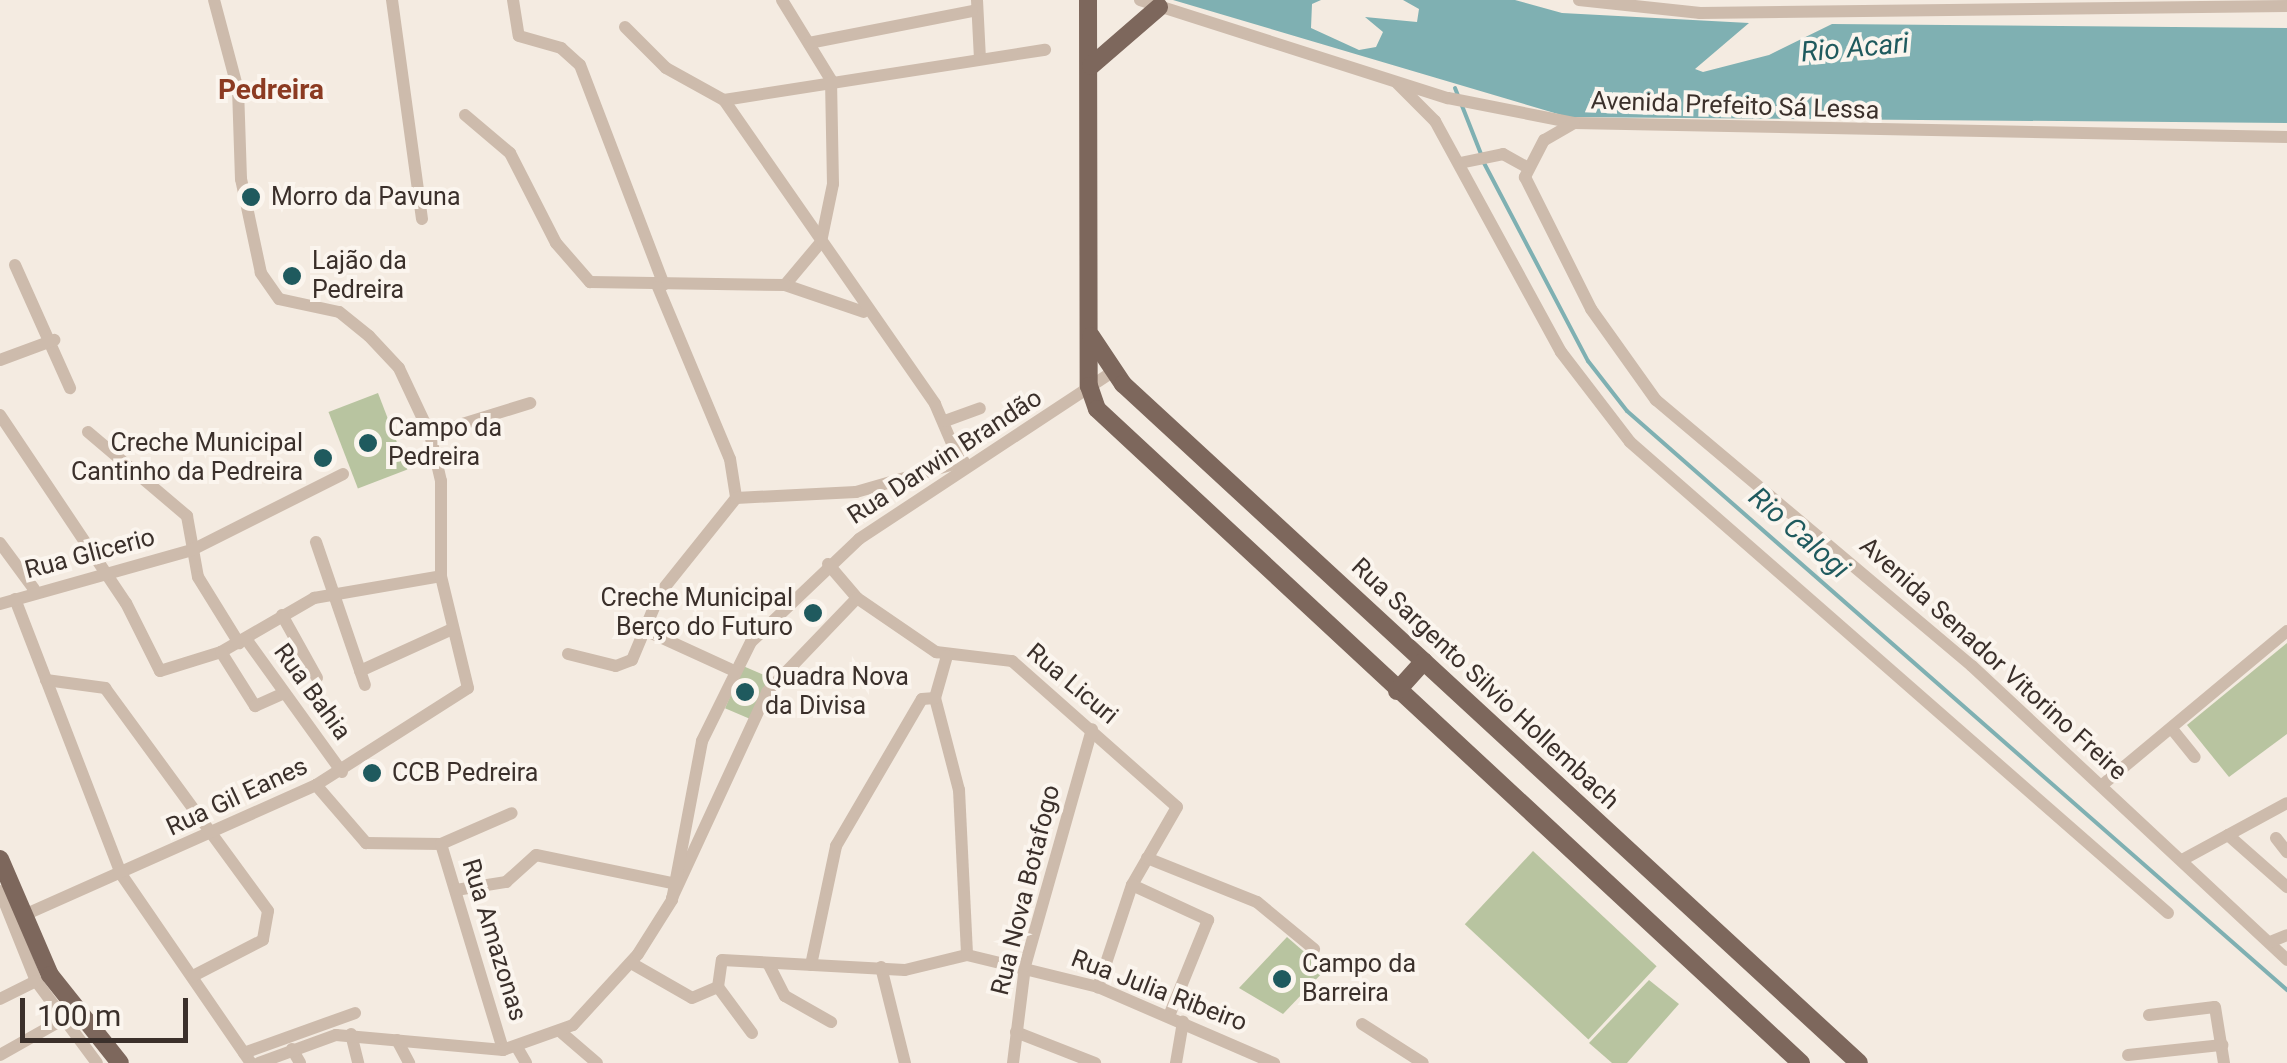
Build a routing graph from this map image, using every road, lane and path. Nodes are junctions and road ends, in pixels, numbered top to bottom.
1 (214, 0) edge
2 (392, 0) edge
3 (513, 0) edge
4 (782, 0) edge
5 (1088, 0) edge
6 (1140, 0) edge
7 (1579, 0) edge
8 (974, 3) edge
9 (1759, 6) edge
10 (2287, 6) edge
11 (1159, 7) junction
12 (625, 26) dead end
13 (809, 43) junction
14 (1045, 50) dead end
15 (980, 59) junction
16 (1091, 66) junction
17 (831, 80) junction
18 (1395, 82) junction
19 (724, 100) junction
20 (465, 115) dead end
21 (1574, 123) junction
22 (2287, 136) edge
23 (1460, 163) junction
24 (1526, 166) junction
25 (422, 219) dead end
26 (821, 242) junction
27 (16, 265) dead end
28 (661, 286) junction
29 (785, 286) junction
30 (866, 313) junction
31 (1089, 332) junction
32 (54, 340) junction
33 (0, 360) edge
34 (1112, 372) junction
35 (1089, 386) junction
36 (70, 388) dead end
37 (530, 403) dead end
38 (980, 408) dead end
39 (0, 415) edge
40 (946, 421) junction
41 (88, 432) dead end
42 (430, 434) junction
43 (976, 459) junction
44 (960, 462) junction
45 (343, 474) dead end
46 (736, 498) junction
47 (316, 542) dead end
48 (0, 543) edge
49 (192, 550) junction
50 (828, 564) junction
51 (102, 569) junction
52 (441, 576) junction
53 (34, 589) junction
54 (327, 594) junction
55 (857, 598) junction
56 (15, 599) junction
57 (0, 604) edge
58 (282, 615) junction
59 (450, 630) junction
60 (647, 631) junction
61 (2287, 631) edge
62 (243, 641) junction
63 (221, 652) junction
64 (568, 654) dead end
65 (947, 656) junction
66 (1424, 661) junction
67 (730, 669) junction
68 (317, 678) dead end
69 (46, 680) junction
70 (1397, 691) junction
71 (284, 693) junction
72 (935, 698) junction
73 (1092, 729) junction
74 (2172, 729) junction
75 (2195, 757) dead end
76 (342, 772) junction
77 (316, 785) junction
78 (2100, 786) junction
79 (2287, 803) edge
80 (512, 813) dead end
81 (212, 835) junction
82 (2228, 835) junction
83 (2276, 838) dead end
84 (441, 844) junction
85 (2287, 852) edge
86 (0, 858) edge
87 (1146, 858) junction
88 (2182, 860) junction
89 (121, 874) junction
90 (672, 883) junction
91 (1132, 885) junction
92 (2287, 887) edge
93 (456, 890) junction
94 (0, 892) edge
95 (672, 900) junction
96 (2168, 913) dead end
97 (22, 916) junction
98 (1711, 926) junction
99 (2287, 935) edge
100 (2270, 942) junction
101 (1314, 950) dead end
102 (1686, 953) junction
103 (967, 955) junction
104 (2287, 960) edge
105 (632, 962) junction
106 (768, 962) junction
107 (811, 965) junction
108 (1024, 966) junction
109 (880, 967) junction
110 (193, 976) junction
111 (36, 982) junction
112 (718, 987) junction
113 (1098, 987) junction
114 (0, 999) edge
115 (355, 1013) dead end
116 (2149, 1015) dead end
117 (1169, 1016) junction
118 (62, 1020) junction
119 (831, 1022) dead end
120 (1183, 1022) junction
121 (1362, 1024) dead end
122 (752, 1032) dead end
123 (1016, 1032) junction
124 (562, 1033) junction
125 (350, 1034) junction
126 (396, 1040) junction
127 (2222, 1044) junction
128 (292, 1048) junction
129 (518, 1049) junction
130 (503, 1050) junction
131 (0, 1055) edge
132 (2128, 1055) dead end
133 (252, 1060) edge
134 (94, 1062) edge
135 (120, 1063) edge
136 (300, 1063) edge
137 (358, 1063) edge
138 (409, 1063) edge
139 (526, 1063) edge
140 (597, 1063) edge
141 (904, 1063) edge
142 (1013, 1063) edge
143 (1095, 1063) edge
144 (1176, 1063) edge
145 (1274, 1063) edge
146 (1423, 1063) edge
147 (1801, 1063) edge
148 (1859, 1063) edge
149 (2224, 1063) edge

1 - 42 street
2 - 25 street
3 - 28 street
4 - 13 street
5 - 16 main road
6 - 11 street, Avenida Prefeito Sá Lessa
7 - 9 street
8 - 13 street
8 - 15 street
9 - 10 street
11 - 16 main road
11 - 18 street, Avenida Prefeito Sá Lessa
12 - 19 street
13 - 17 street
14 - 15 street
15 - 17 street
16 - 31 main road
17 - 19 street
17 - 26 street
18 - 21 street, Avenida Prefeito Sá Lessa
18 - 23 street
19 - 26 street
20 - 28 street
21 - 22 street, Avenida Prefeito Sá Lessa
21 - 24 street
23 - 24 street
23 - 96 street
24 - 78 street, Avenida Senador Vitorino Freire
26 - 29 street
26 - 30 street
27 - 32 street
28 - 29 street
28 - 46 street
29 - 30 street
30 - 40 street
31 - 34 main road, Rua Sargento Silvio Hollembach
31 - 35 main road
32 - 33 street
32 - 36 street
34 - 35 street, Rua Darwin Brandão
34 - 66 main road, Rua Sargento Silvio Hollembach
35 - 43 street, Rua Darwin Brandão
35 - 70 main road
37 - 42 street
38 - 40 street
39 - 51 street
40 - 44 street
41 - 49 street, Rua Bahia
42 - 52 street
43 - 44 street
43 - 50 street, Rua Darwin Brandão
44 - 46 street
45 - 49 street, Rua Glicerio
46 - 60 street
47 - 54 street
48 - 53 street
49 - 51 street, Rua Glicerio
49 - 62 street, Rua Bahia
50 - 55 street
50 - 67 street, Rua Darwin Brandão
51 - 53 street, Rua Glicerio
51 - 63 street
52 - 54 street
52 - 59 street
53 - 56 street, Rua Glicerio
54 - 58 street
54 - 59 street
55 - 65 street
55 - 95 street
56 - 57 street, Rua Glicerio
56 - 69 street
58 - 62 street
58 - 68 street
59 - 76 street, Rua Gil Eanes
60 - 64 street
60 - 67 street
61 - 74 street
62 - 63 street
62 - 71 street, Rua Bahia
63 - 71 street
65 - 72 street
65 - 73 street, Rua Licuri
66 - 70 main road
66 - 98 main road, Rua Sargento Silvio Hollembach
67 - 90 street, Rua Darwin Brandão
69 - 81 street
69 - 89 street
70 - 102 main road
71 - 76 street, Rua Bahia
72 - 103 street
72 - 107 street
73 - 87 street, Rua Licuri
73 - 108 street, Rua Nova Botafogo
74 - 75 street
74 - 78 street
76 - 77 street, Rua Gil Eanes
77 - 81 street, Rua Gil Eanes
77 - 84 street
78 - 88 street, Avenida Senador Vitorino Freire
79 - 82 street
80 - 84 street
81 - 89 street, Rua Gil Eanes
81 - 110 street
82 - 88 street
82 - 92 street
83 - 85 street
84 - 93 street, Rua Amazonas
86 - 97 main road
87 - 91 street
87 - 101 street
88 - 100 street, Avenida Senador Vitorino Freire
89 - 97 street, Rua Gil Eanes
89 - 110 street
90 - 93 street
90 - 95 street, Rua Darwin Brandão
91 - 113 street
91 - 117 street
93 - 130 street, Rua Amazonas
94 - 111 street
95 - 105 street
97 - 135 main road
98 - 102 main road
98 - 148 main road, Rua Sargento Silvio Hollembach
99 - 100 street
100 - 104 street, Avenida Senador Vitorino Freire
102 - 147 main road
103 - 108 street, Rua Julia Ribeiro
103 - 109 street, Rua Julia Ribeiro
105 - 112 street
105 - 124 street
106 - 107 street, Rua Julia Ribeiro
106 - 112 street, Rua Julia Ribeiro
106 - 119 street
107 - 109 street, Rua Julia Ribeiro
108 - 113 street, Rua Julia Ribeiro
108 - 123 street, Rua Nova Botafogo
109 - 141 street
110 - 133 street
111 - 114 street
111 - 118 street
112 - 122 street
113 - 117 street, Rua Julia Ribeiro
115 - 133 street
116 - 127 street
117 - 120 street, Rua Julia Ribeiro
118 - 131 street
118 - 134 street
120 - 144 street
120 - 145 street, Rua Julia Ribeiro
121 - 146 street
123 - 142 street, Rua Nova Botafogo
123 - 143 street
124 - 129 street
124 - 140 street
125 - 126 street
125 - 128 street
125 - 137 street
126 - 130 street
126 - 138 street
127 - 132 street
127 - 149 street
128 - 133 street
128 - 136 street
129 - 130 street
129 - 139 street

